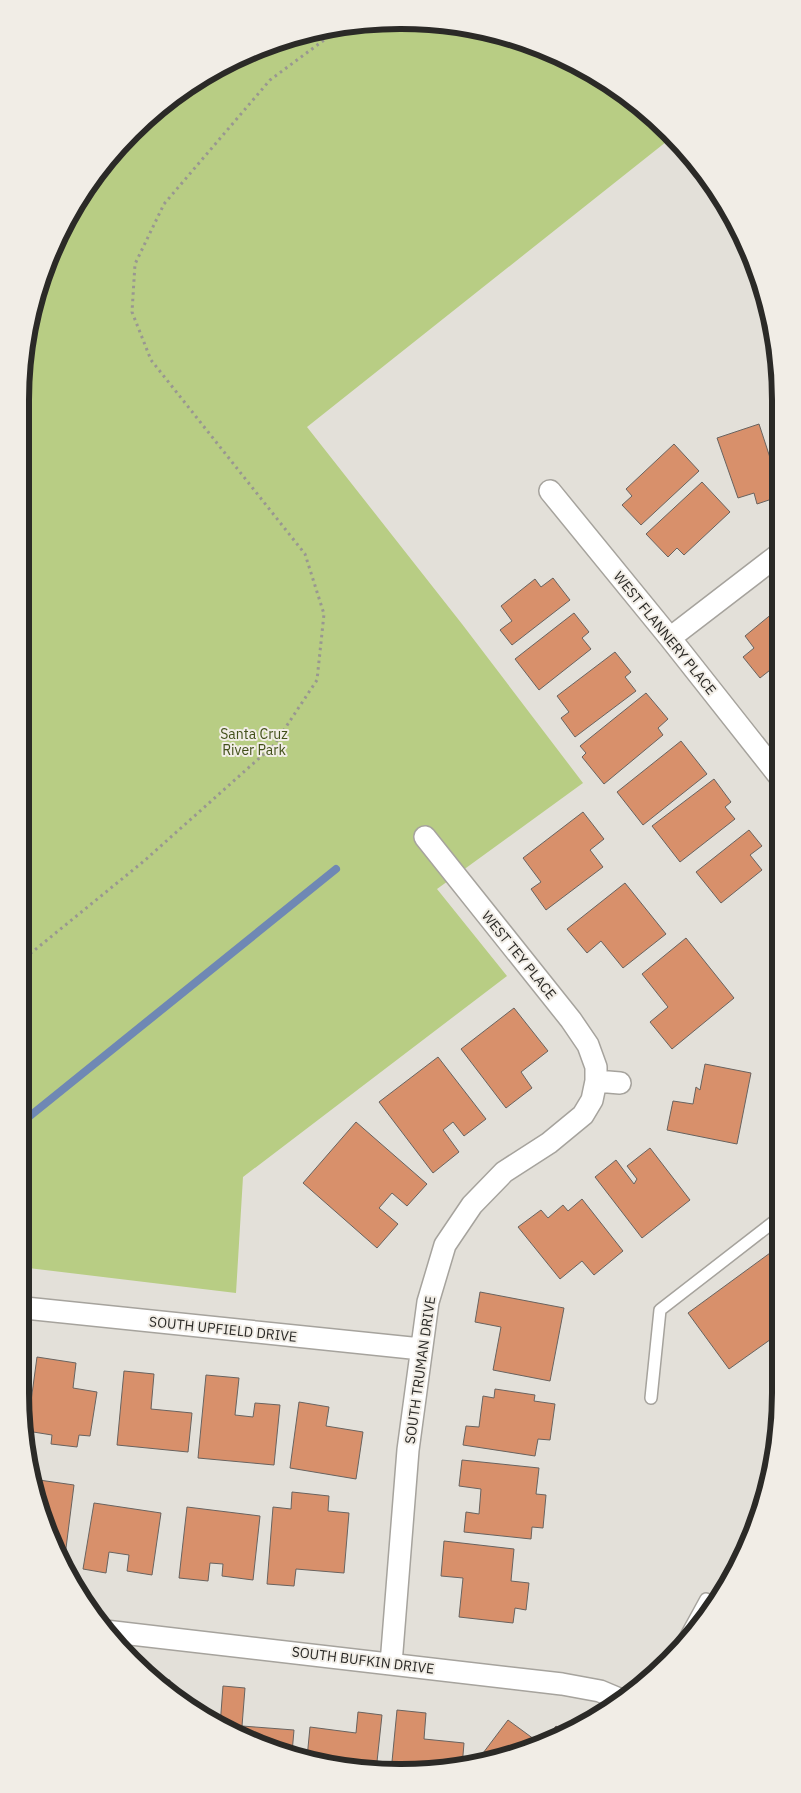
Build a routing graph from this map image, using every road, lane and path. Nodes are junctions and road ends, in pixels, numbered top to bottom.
1 (330, 36) edge
2 (550, 492) dead end
3 (772, 560) edge
4 (670, 638) junction
5 (772, 767) edge
6 (425, 837) dead end
7 (29, 955) edge
8 (596, 1081) junction
9 (620, 1083) dead end
10 (772, 1223) edge
11 (29, 1309) edge
12 (421, 1349) junction
13 (651, 1398) dead end
14 (706, 1599) dead end
15 (695, 1619) edge
16 (116, 1631) edge
17 (391, 1664) junction
18 (614, 1697) edge

1 - 7 path
2 - 4 street, WEST FLANNERY PLACE
3 - 4 street
4 - 5 street, WEST FLANNERY PLACE
6 - 8 street, WEST TEY PLACE
8 - 9 street
8 - 12 street, SOUTH TRUMAN DRIVE
10 - 13 lane
11 - 12 street, SOUTH UPFIELD DRIVE
12 - 17 street, SOUTH TRUMAN DRIVE
14 - 15 lane
16 - 17 street, SOUTH BUFKIN DRIVE
17 - 18 street, SOUTH BUFKIN DRIVE

